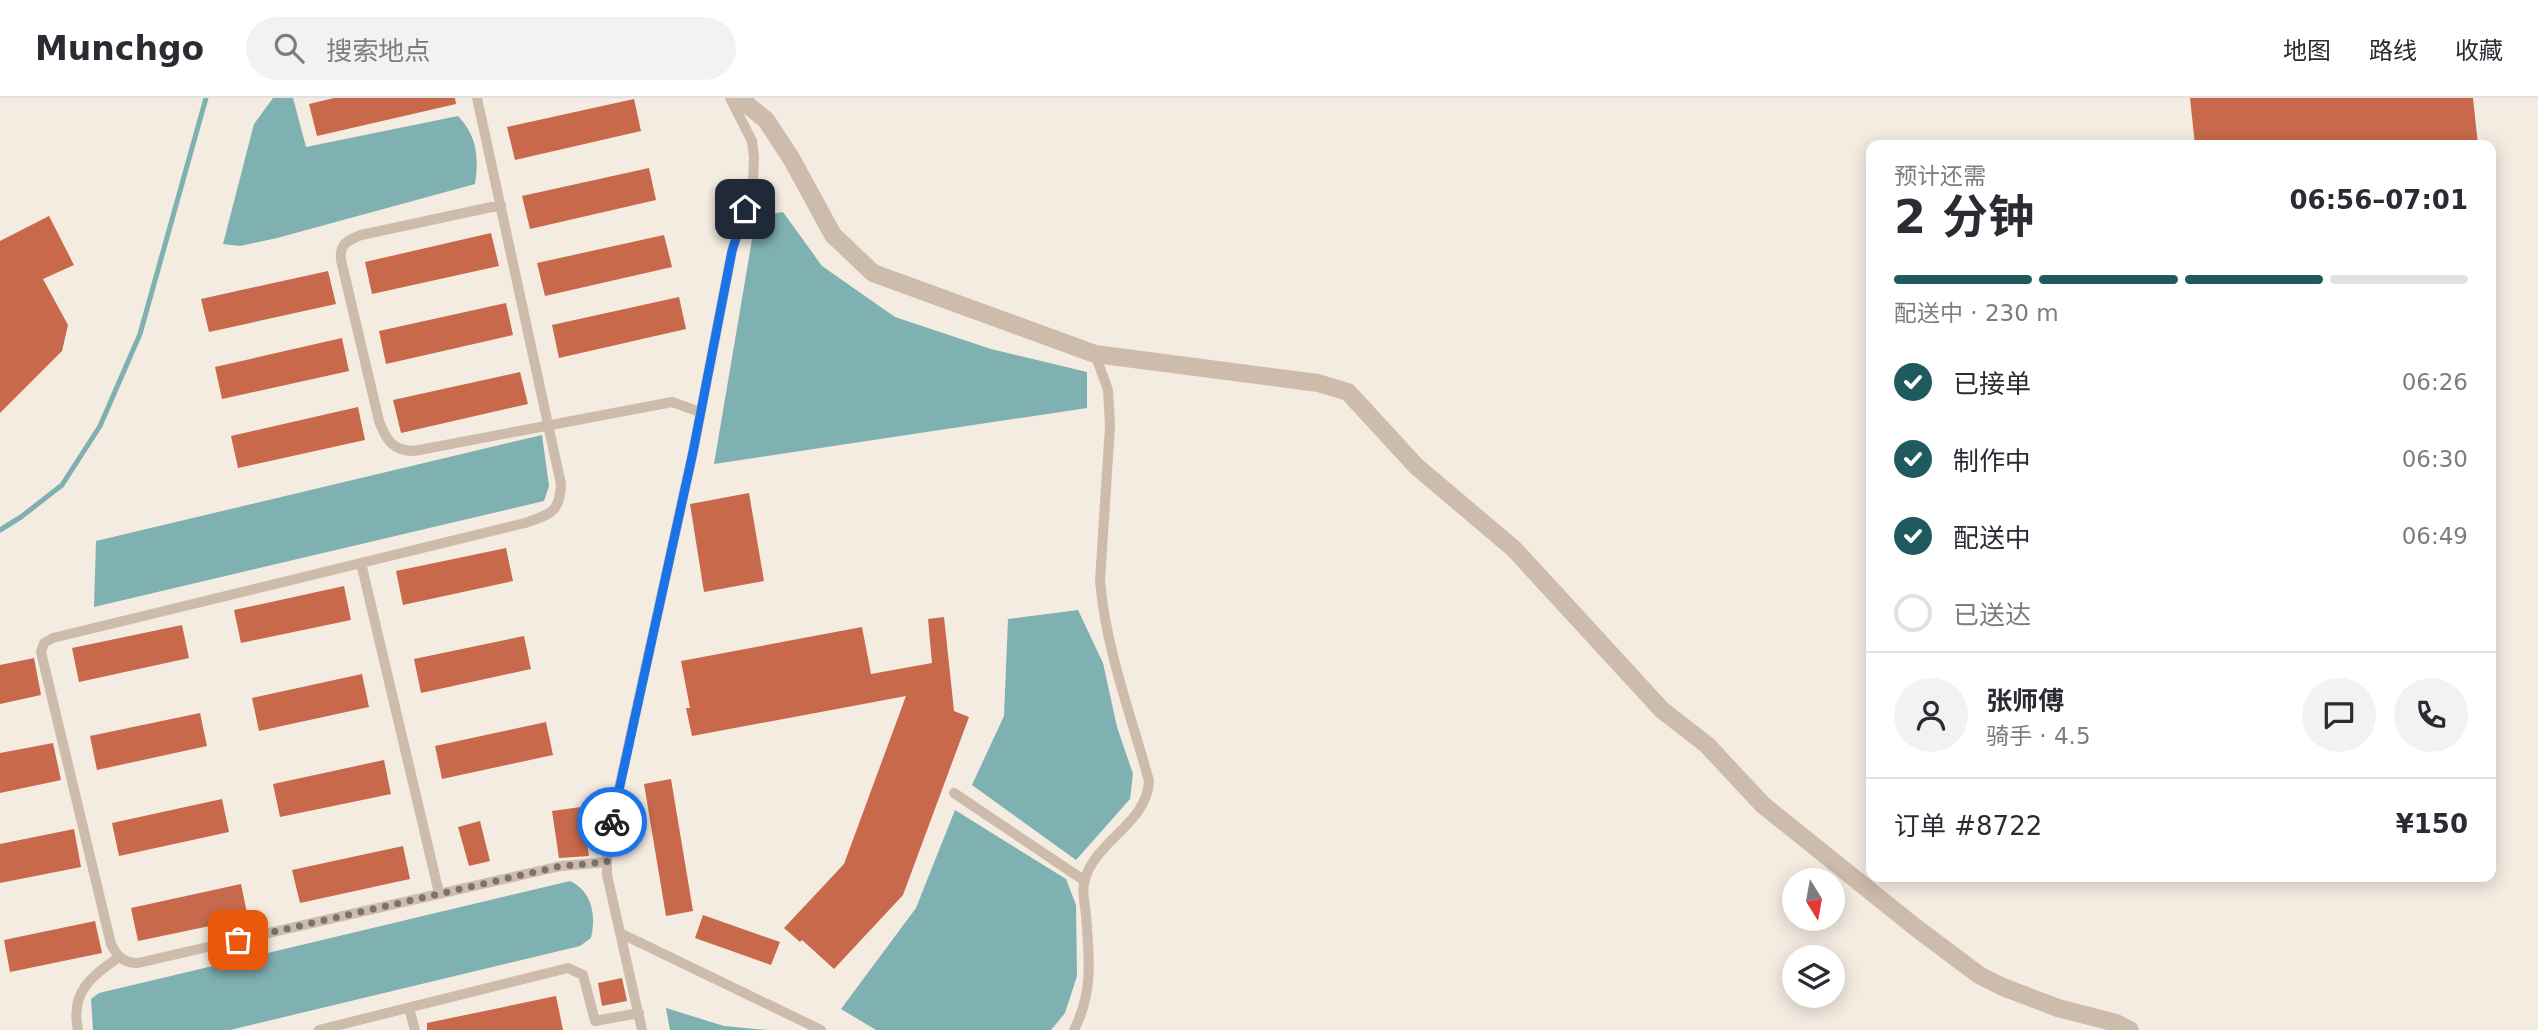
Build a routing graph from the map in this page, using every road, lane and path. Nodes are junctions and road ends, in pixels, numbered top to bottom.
1 (477, 98) edge
2 (730, 98) edge
3 (739, 98) edge
4 (501, 205) junction
5 (1095, 354) junction
6 (700, 412) junction
7 (548, 424) junction
8 (361, 563) junction
9 (954, 793) dead end
10 (607, 862) junction
11 (1085, 881) junction
12 (439, 893) junction
13 (620, 933) junction
14 (119, 957) junction
15 (409, 1008) junction
16 (639, 1013) junction
17 (78, 1030) edge
18 (319, 1030) edge
19 (415, 1030) edge
20 (642, 1030) edge
21 (821, 1030) edge
22 (1074, 1030) edge
23 (2130, 1030) edge

1 - 4 lane
2 - 6 lane
3 - 5 street
4 - 7 lane
4 - 7 lane
5 - 11 lane
5 - 23 street
6 - 7 lane
6 - 10 lane
7 - 8 lane
8 - 12 lane
8 - 14 lane
9 - 11 lane
10 - 12 lane
10 - 13 lane
11 - 22 lane
12 - 14 lane
13 - 16 lane
13 - 21 lane
14 - 17 lane
15 - 16 lane
15 - 18 lane
15 - 19 lane
16 - 20 lane

